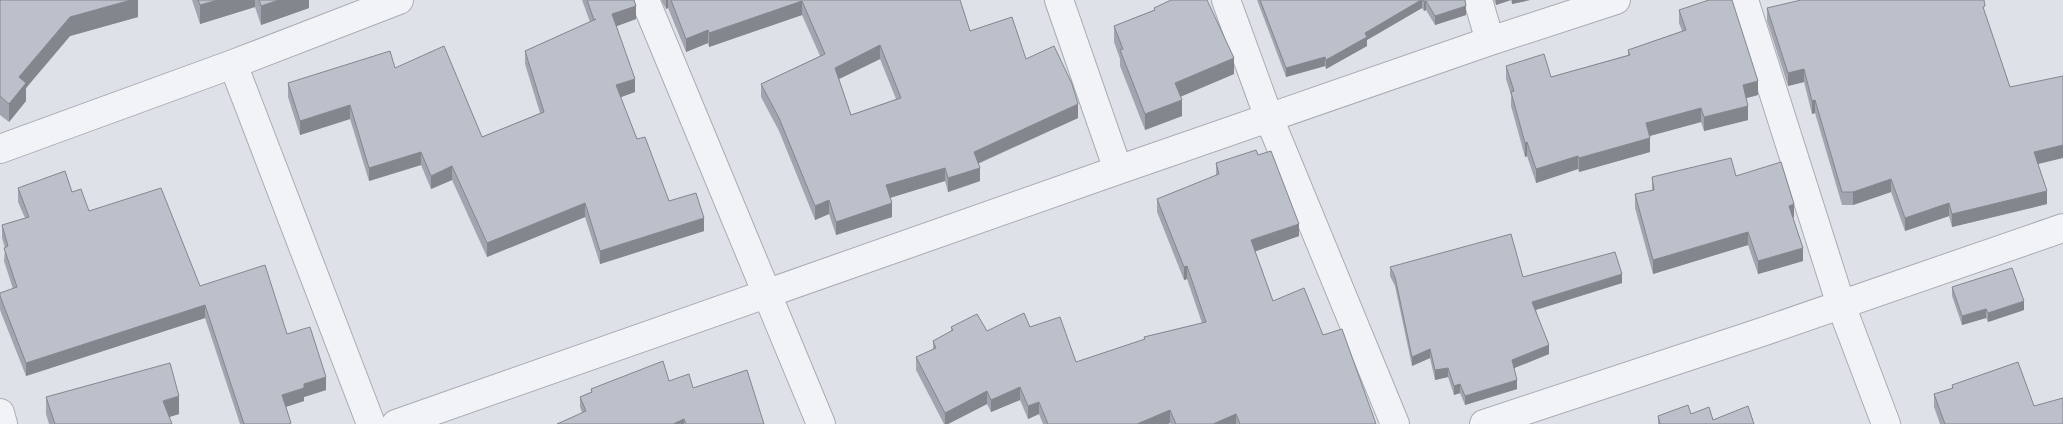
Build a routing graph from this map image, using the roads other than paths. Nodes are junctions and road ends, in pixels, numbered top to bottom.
1 (399, 0) edge
2 (644, 0) edge
3 (1059, 0) edge
4 (1226, 0) edge
5 (1478, 0) edge
6 (1616, 0) edge
7 (1744, 0) edge
8 (1490, 41) junction
9 (233, 64) junction
10 (1269, 118) junction
11 (0, 149) edge
12 (1118, 170) junction
13 (2063, 228) edge
14 (767, 294) junction
15 (1841, 304) junction
16 (0, 413) edge
17 (3, 424) edge
18 (370, 424) edge
19 (396, 424) edge
20 (820, 424) edge
21 (1395, 424) edge
22 (1484, 424) edge
23 (1886, 424) edge

1 - 9 street
2 - 14 street
3 - 12 street
4 - 10 street
5 - 8 street
6 - 8 street
7 - 15 street
8 - 10 street
9 - 11 street
9 - 18 street
10 - 12 street
10 - 21 street
12 - 14 street
13 - 15 street
14 - 19 street
14 - 20 street
15 - 22 street
15 - 23 street
16 - 17 street

